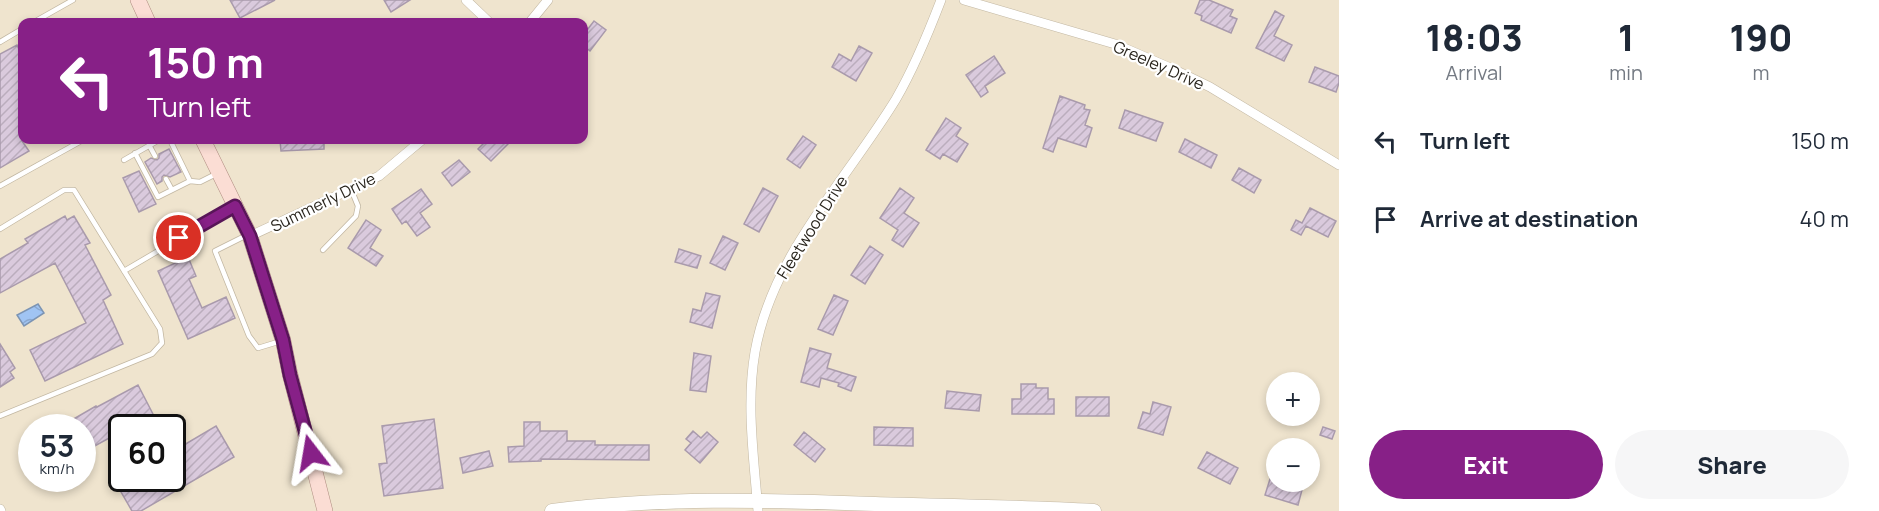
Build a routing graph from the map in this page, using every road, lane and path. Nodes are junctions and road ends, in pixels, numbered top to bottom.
1 (73, 0) edge
2 (138, 0) edge
3 (466, 0) edge
4 (548, 0) edge
5 (941, 0) edge
6 (964, 0) edge
7 (41, 18) edge
8 (146, 18) edge
9 (485, 18) edge
10 (533, 18) edge
11 (18, 31) edge
12 (0, 42) edge
13 (76, 144) edge
14 (172, 144) edge
15 (205, 144) edge
16 (417, 144) edge
17 (149, 145) joint
18 (135, 153) junction
19 (155, 156) dead end
20 (124, 159) dead end
21 (1339, 165) edge
22 (219, 172) junction
23 (166, 179) dead end
24 (190, 182) junction
25 (0, 186) edge
26 (351, 189) junction
27 (172, 190) junction
28 (235, 206) junction
29 (0, 229) edge
30 (249, 235) junction
31 (322, 250) dead end
32 (124, 271) junction
33 (283, 340) junction
34 (0, 416) edge
35 (758, 506) edge
36 (325, 511) edge
37 (552, 511) edge
38 (1094, 511) edge

1 - 7 lane
2 - 8 main road
3 - 9 street
4 - 10 street
5 - 35 street, Fleetwood Drive
6 - 21 street, Greeley Drive
11 - 12 lane
13 - 25 lane
14 - 24 lane
15 - 22 main road
16 - 26 street, Summerly Drive
17 - 18 lane
17 - 19 lane
18 - 20 lane
18 - 27 lane
22 - 24 lane
22 - 28 main road
23 - 27 lane
24 - 27 lane
26 - 30 street, Summerly Drive
26 - 31 lane
28 - 30 main road
28 - 32 lane
29 - 32 lane
30 - 33 main road
30 - 33 lane
32 - 34 lane
33 - 36 main road
35 - 37 street
35 - 38 street

